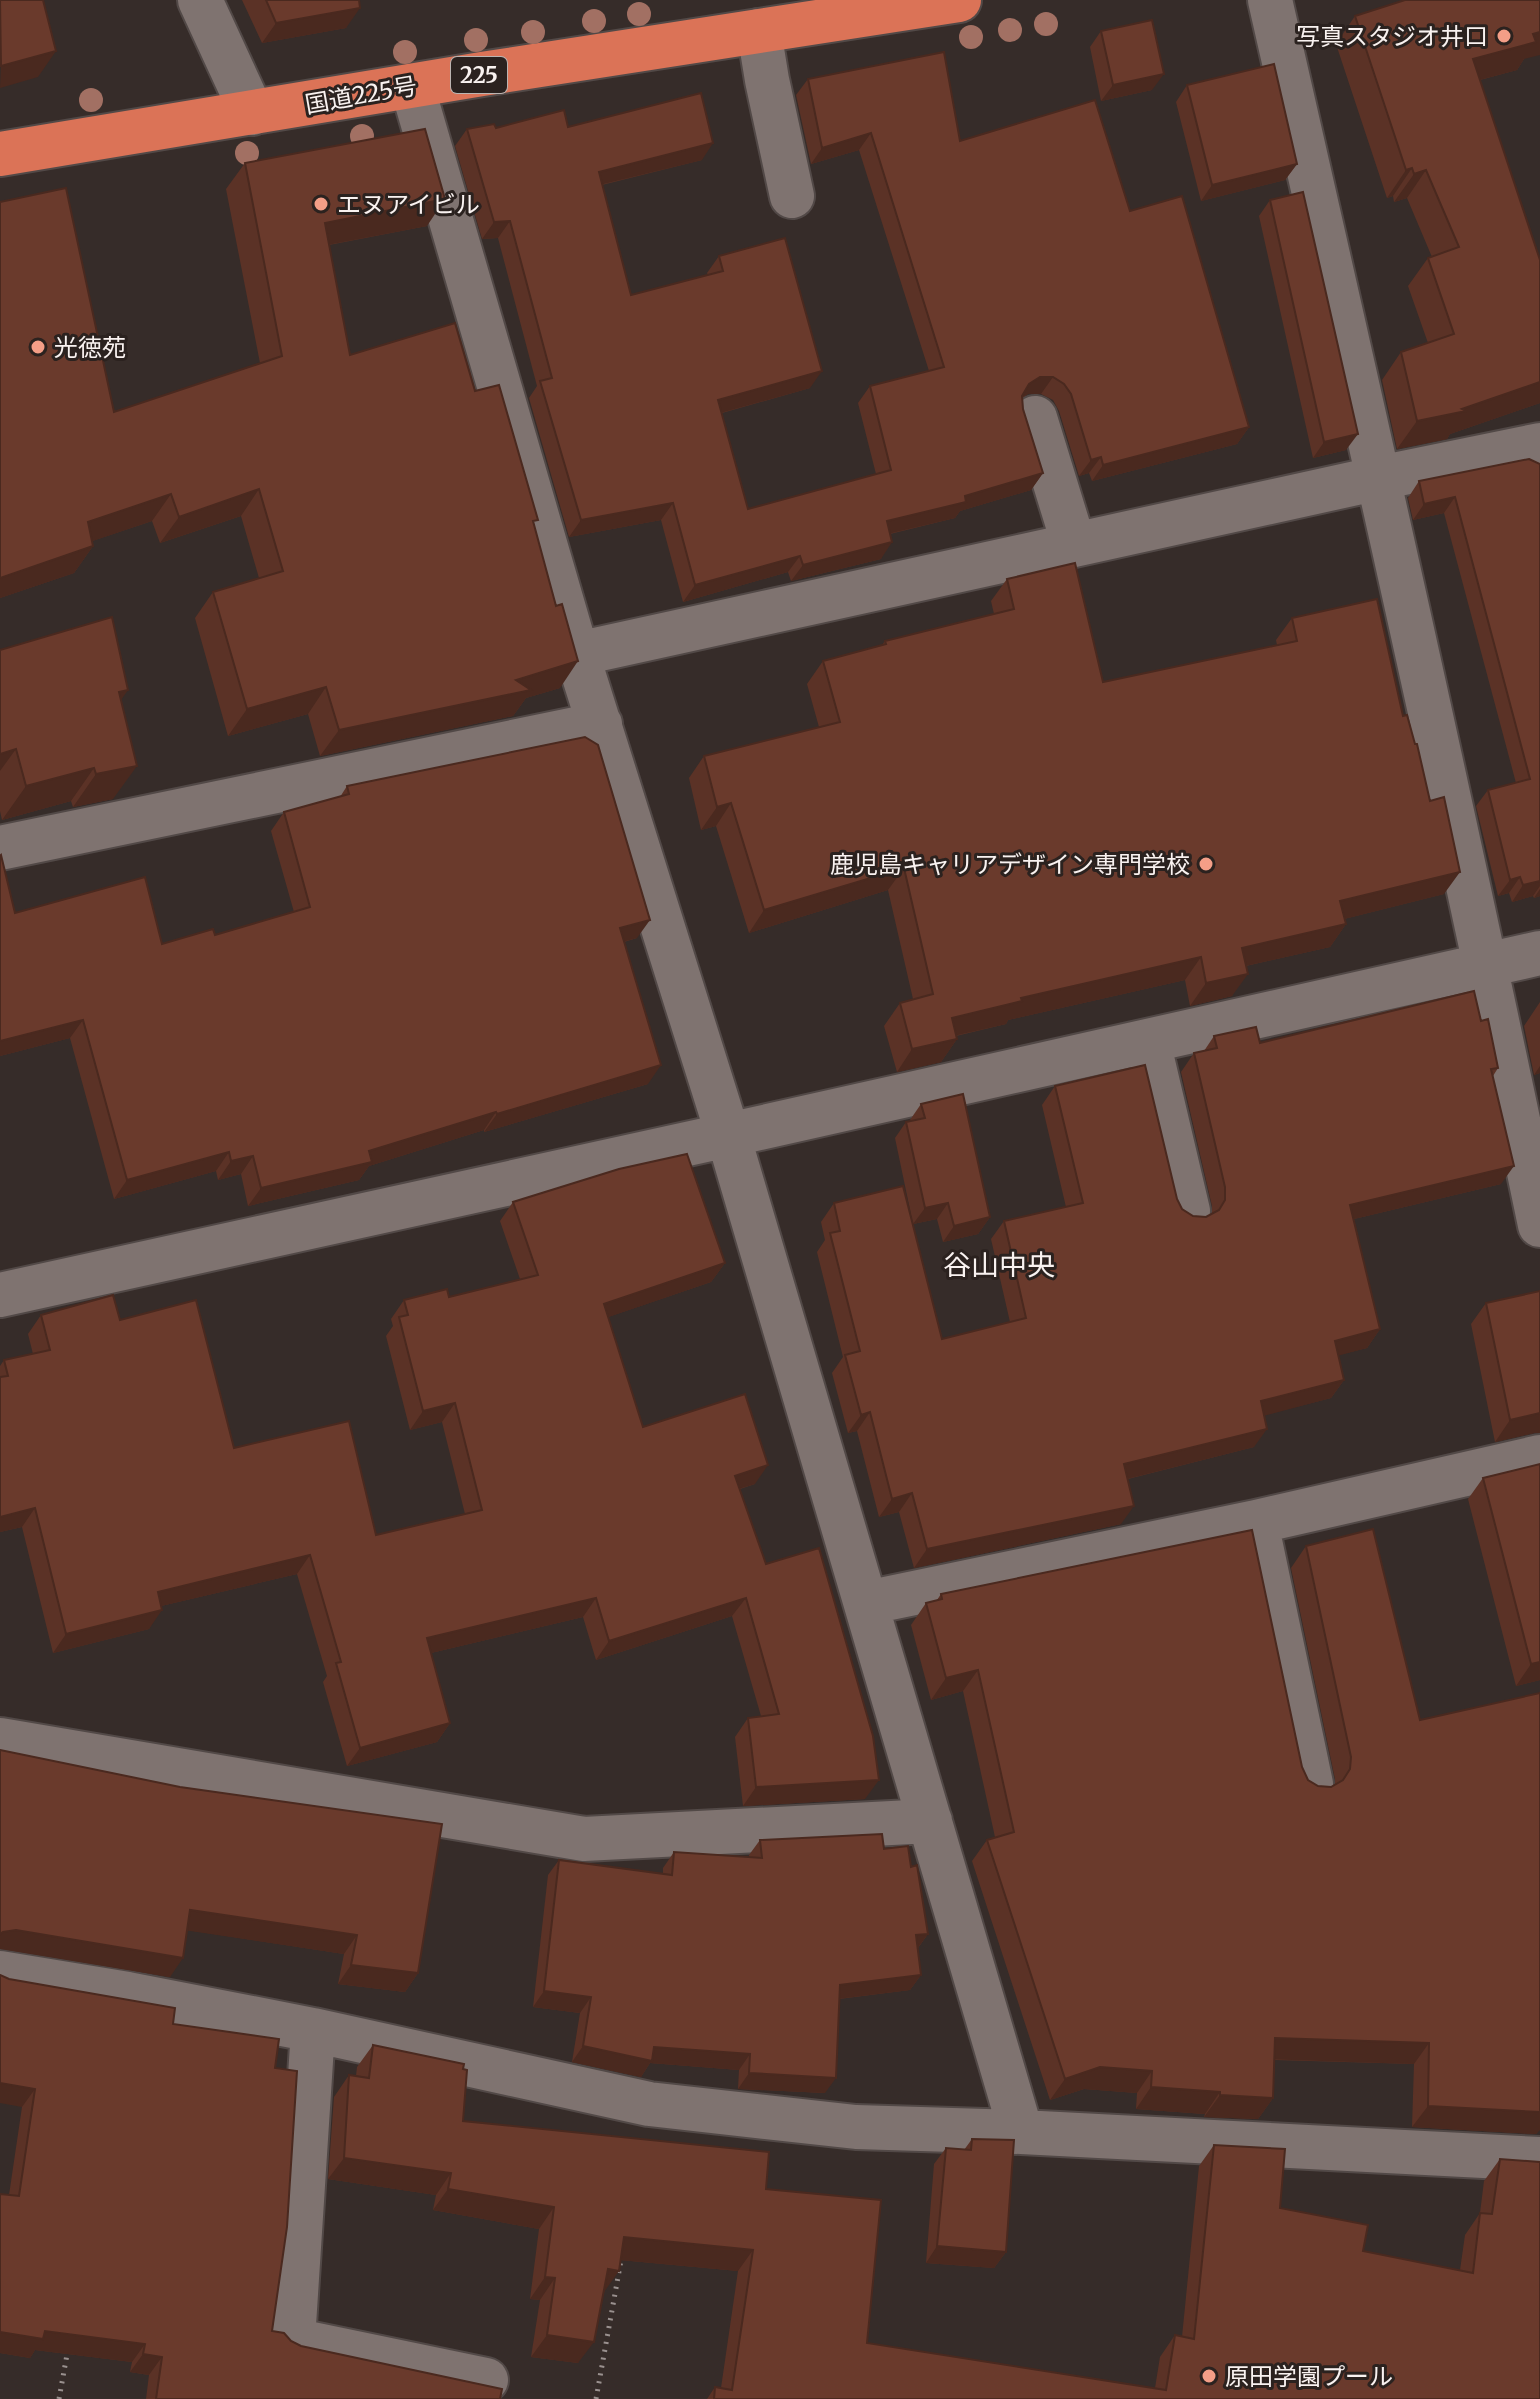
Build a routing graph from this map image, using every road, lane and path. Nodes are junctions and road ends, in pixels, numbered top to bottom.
1 (200, 0) edge
2 (959, 0) edge
3 (1270, 0) edge
4 (759, 31) junction
5 (412, 86) junction
6 (252, 113) junction
7 (0, 154) edge
8 (792, 196) dead end
9 (1035, 418) dead end
10 (1540, 445) edge
11 (1379, 478) junction
12 (1074, 545) junction
13 (577, 654) junction
14 (600, 724) junction
15 (0, 848) edge
16 (1540, 953) edge
17 (1486, 966) junction
18 (1148, 1041) junction
19 (728, 1135) junction
20 (1188, 1211) edge
21 (1540, 1225) edge
22 (0, 1295) edge
23 (1540, 1457) edge
24 (1256, 1522) junction
25 (866, 1603) junction
26 (0, 1740) edge
27 (1311, 1784) edge
28 (930, 1821) junction
29 (0, 1973) edge
30 (313, 2030) junction
31 (1021, 2132) junction
32 (1540, 2159) edge
33 (624, 2244) edge
34 (70, 2337) edge
35 (486, 2380) dead end
36 (59, 2399) edge
37 (596, 2399) edge

1 - 6 street
2 - 4 highway, 国道225号 / 225
3 - 11 street
4 - 5 highway, 国道225号 / 225
4 - 8 street
5 - 6 highway, 国道225号 / 225
5 - 13 street
6 - 7 highway, 国道225号 / 225
9 - 12 street
10 - 11 street
11 - 12 street
11 - 17 street
12 - 13 street
13 - 14 street
14 - 15 street
14 - 19 street
16 - 17 street
17 - 18 street
17 - 21 street
18 - 19 street
18 - 20 street
19 - 22 street
19 - 25 street
23 - 24 street
24 - 25 street
24 - 27 street
25 - 28 street
26 - 28 street
28 - 31 street
29 - 30 street
30 - 31 street
30 - 35 street
31 - 32 street
33 - 37 path
34 - 36 path

